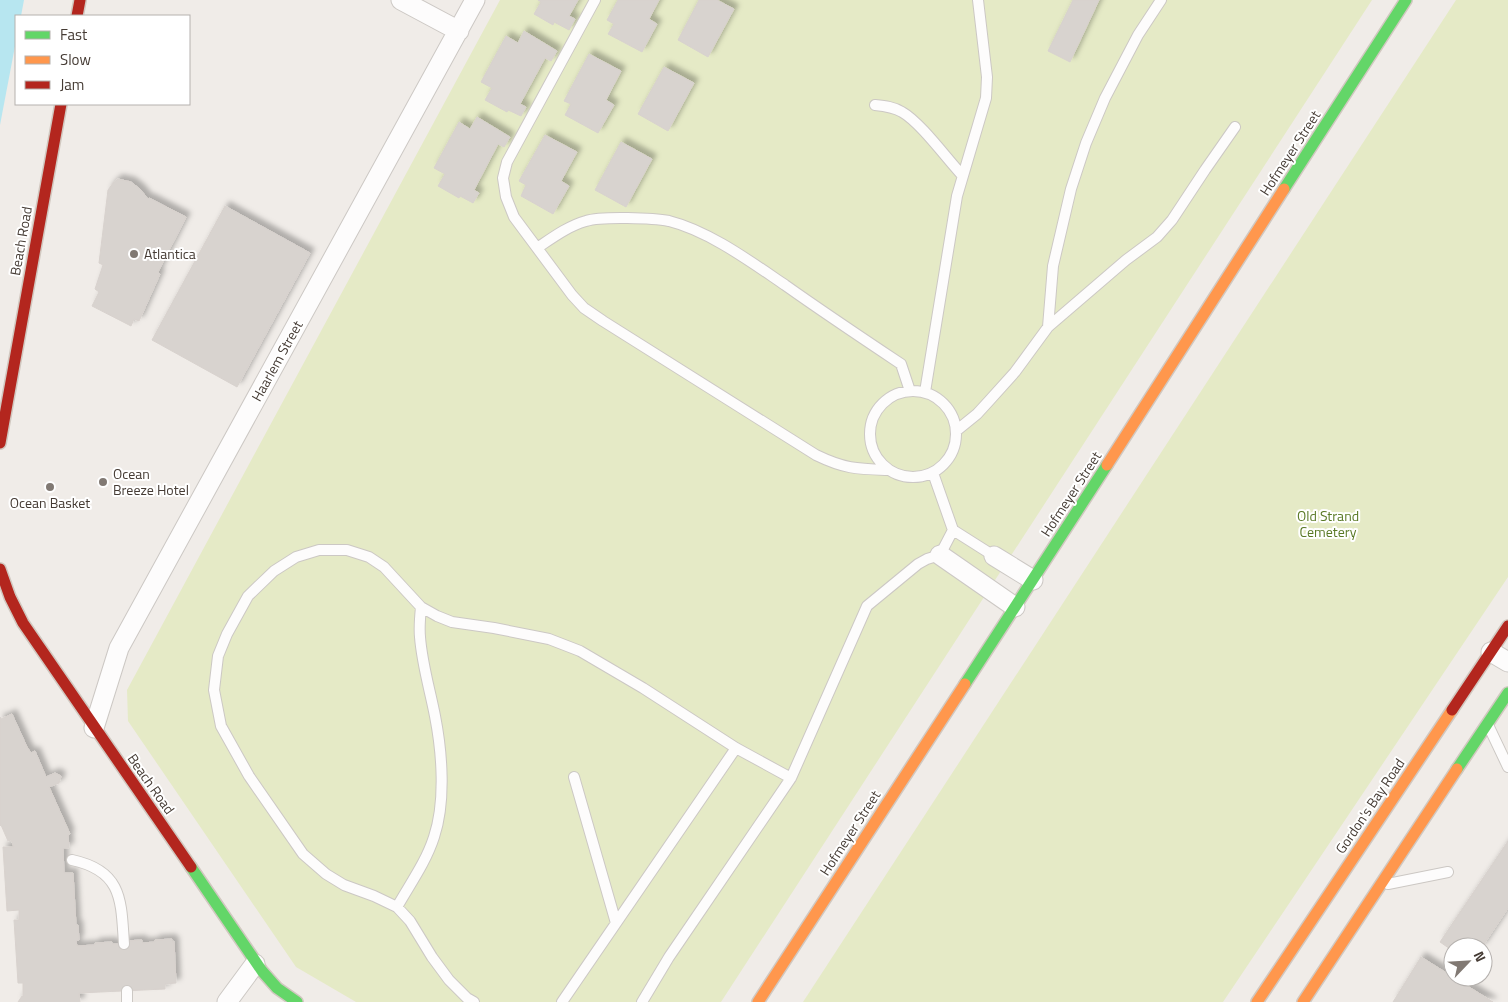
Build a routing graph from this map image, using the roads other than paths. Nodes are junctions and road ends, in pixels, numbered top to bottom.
1 (80, 0) edge
2 (401, 0) edge
3 (475, 0) edge
4 (595, 0) edge
5 (978, 0) edge
6 (1161, 0) edge
7 (1406, 0) edge
8 (77, 15) edge
9 (458, 31) junction
10 (61, 105) edge
11 (876, 105) dead end
12 (1235, 128) dead end
13 (962, 175) junction
14 (537, 248) junction
15 (1048, 327) junction
16 (910, 391) junction
17 (925, 392) junction
18 (956, 431) junction
19 (0, 443) edge
20 (888, 470) junction
21 (933, 473) junction
22 (953, 530) junction
23 (940, 556) junction
24 (994, 556) joint
25 (0, 569) edge
26 (1033, 580) junction
27 (420, 607) junction
28 (1015, 608) junction
29 (1508, 626) edge
30 (1491, 652) junction
31 (1508, 662) edge
32 (1508, 693) edge
33 (1488, 724) junction
34 (94, 728) junction
35 (736, 748) junction
36 (1508, 767) edge
37 (574, 777) dead end
38 (791, 778) junction
39 (72, 860) dead end
40 (1448, 872) dead end
41 (1381, 885) junction
42 (396, 907) junction
43 (616, 923) junction
44 (124, 944) dead end
45 (255, 964) junction
46 (127, 991) dead end
47 (127, 1002) edge
48 (227, 1002) edge
49 (296, 1002) edge
50 (474, 1002) edge
51 (562, 1002) edge
52 (642, 1002) edge
53 (758, 1002) edge
54 (1257, 1002) edge
55 (1303, 1002) edge

1 - 8 street
2 - 9 street
3 - 9 street, Haarlem Street
4 - 14 lane
5 - 13 lane
6 - 15 lane
7 - 26 street, Hofmeyer Street
9 - 34 street, Haarlem Street
10 - 19 street, Beach Road
11 - 13 lane
12 - 15 lane
13 - 17 lane
14 - 16 lane
14 - 20 lane
15 - 18 lane
16 - 17 lane
16 - 20 lane
17 - 18 lane
18 - 21 lane
20 - 21 lane
21 - 22 lane
22 - 23 lane
22 - 24 lane
23 - 28 street
23 - 38 lane
24 - 26 street
25 - 34 street, Beach Road
26 - 28 street, Hofmeyer Street
27 - 35 lane
27 - 42 lane
27 - 42 lane
28 - 53 street, Hofmeyer Street
29 - 30 street, Gordon's Bay Road
30 - 31 street
30 - 54 street, Gordon's Bay Road
32 - 33 street
33 - 36 lane
33 - 41 street
34 - 45 street, Beach Road
35 - 38 lane
35 - 43 lane
37 - 43 lane
38 - 52 lane
39 - 44 lane
40 - 41 lane
41 - 55 street
42 - 50 lane
43 - 51 lane
45 - 48 street
45 - 49 street, Beach Road
46 - 47 lane

